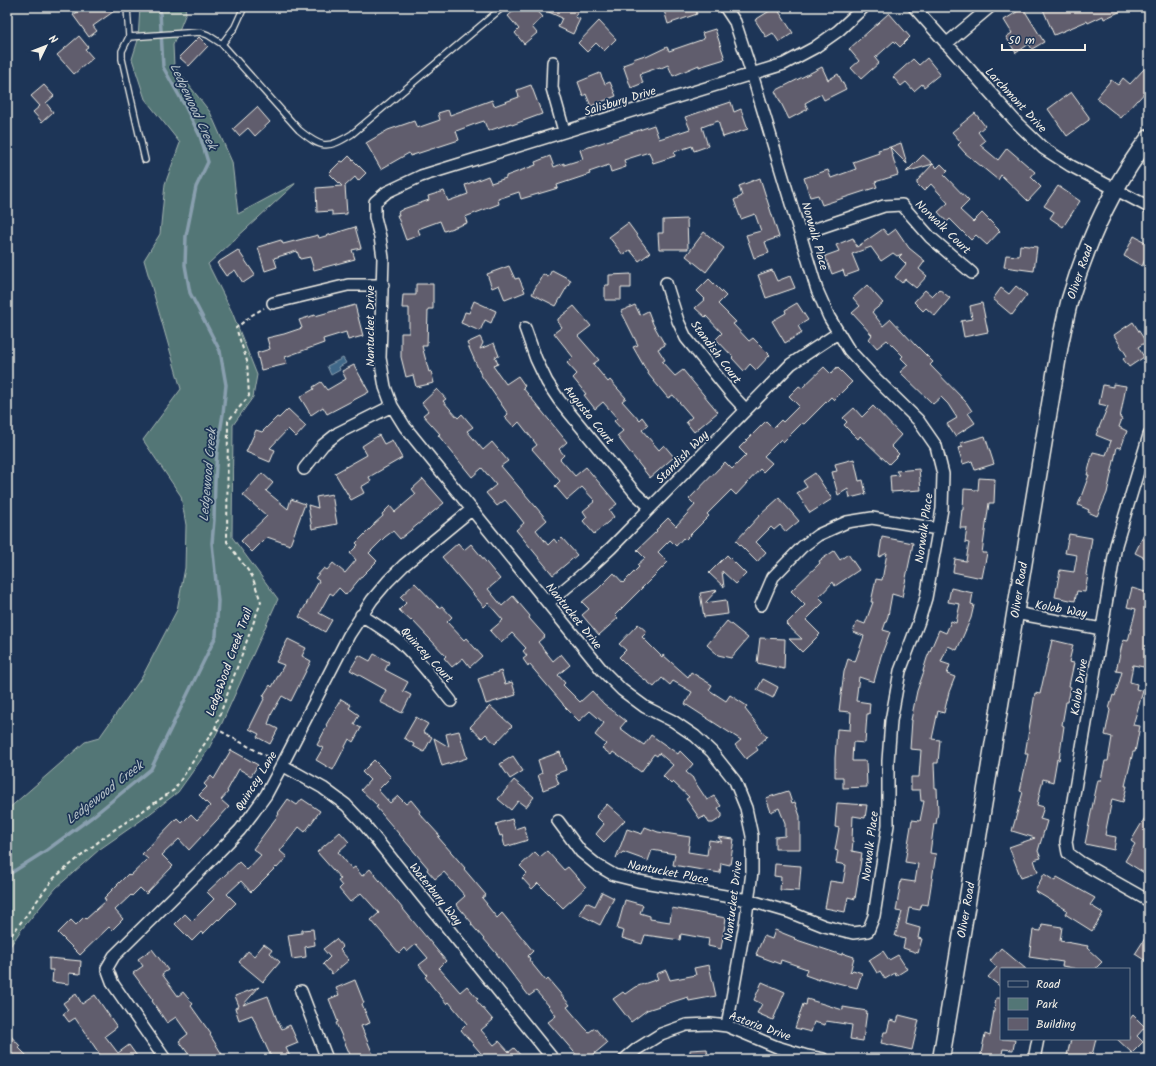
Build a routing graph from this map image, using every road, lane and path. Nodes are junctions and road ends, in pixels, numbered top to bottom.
1 (127, 7) edge
2 (244, 7) edge
3 (503, 7) edge
4 (725, 7) edge
5 (864, 7) edge
6 (914, 7) edge
7 (990, 7) edge
8 (130, 37) junction
9 (222, 44) junction
10 (946, 44) junction
11 (553, 62) dead end
12 (752, 74) junction
13 (564, 131) junction
14 (1149, 138) edge
15 (145, 160) dead end
16 (1116, 190) junction
17 (375, 202) joint
18 (1149, 207) edge
19 (801, 234) junction
20 (972, 273) dead end
21 (666, 283) dead end
22 (383, 284) junction
23 (273, 303) joint
24 (525, 328) dead end
25 (838, 333) junction
26 (392, 406) junction
27 (746, 410) junction
28 (1149, 435) edge
29 (304, 469) dead end
30 (650, 507) junction
31 (471, 510) junction
32 (938, 529) junction
33 (548, 603) junction
34 (761, 605) dead end
35 (1015, 613) junction
36 (361, 616) junction
37 (1102, 629) junction
38 (451, 701) dead end
39 (215, 728) junction
40 (282, 765) junction
41 (558, 821) dead end
42 (748, 900) junction
43 (1149, 901) edge
44 (7, 941) edge
45 (301, 991) dead end
46 (727, 1026) junction
47 (1038, 1040) edge
48 (165, 1059) edge
49 (327, 1059) edge
50 (553, 1059) edge
51 (625, 1059) edge
52 (823, 1059) edge
53 (941, 1059) edge
54 (1034, 1059) edge

1 - 8 lane
2 - 9 lane
3 - 9 lane
4 - 12 street, Norwalk Place
5 - 12 street, Salisbury Drive
6 - 10 street, Larchmont Drive
7 - 10 street
8 - 9 lane
8 - 15 lane
10 - 16 street, Larchmont Drive
11 - 13 street
12 - 13 street, Salisbury Drive
12 - 19 street, Norwalk Place
13 - 17 street, Salisbury Drive
14 - 16 street, Oliver Road
16 - 18 street, Larchmont Drive
16 - 35 street, Oliver Road
17 - 22 street, Nantucket Drive
19 - 20 street, Norwalk Court
19 - 25 street, Norwalk Place
21 - 27 street, Standish Court
22 - 23 street
22 - 26 street, Nantucket Drive
23 - 39 path, LedgeWood Creek Trail
24 - 30 street, Augusta Court
25 - 27 street, Standish Way
25 - 32 street, Norwalk Place
26 - 29 street
26 - 31 street, Nantucket Drive
27 - 30 street, Standish Way
28 - 37 street, Kolob Drive
30 - 33 street, Standish Way
31 - 33 street, Nantucket Drive
31 - 36 street, Quincey Lane
32 - 34 street
32 - 42 street, Norwalk Place
33 - 42 street, Nantucket Drive
35 - 37 street, Kolob Way
35 - 53 street, Oliver Road
36 - 38 street, Quincey Court
36 - 40 street, Quincey Lane
37 - 43 street, Kolob Drive
39 - 40 path, LedgeWood Creek Trail
39 - 44 path, LedgeWood Creek Trail
40 - 48 street, Quincey Lane
40 - 50 street, Waterbury Way
41 - 42 street, Nantucket Place
42 - 46 street, Nantucket Drive
45 - 49 street
46 - 51 street, Astoria Drive
46 - 52 street, Astoria Drive
47 - 54 street

